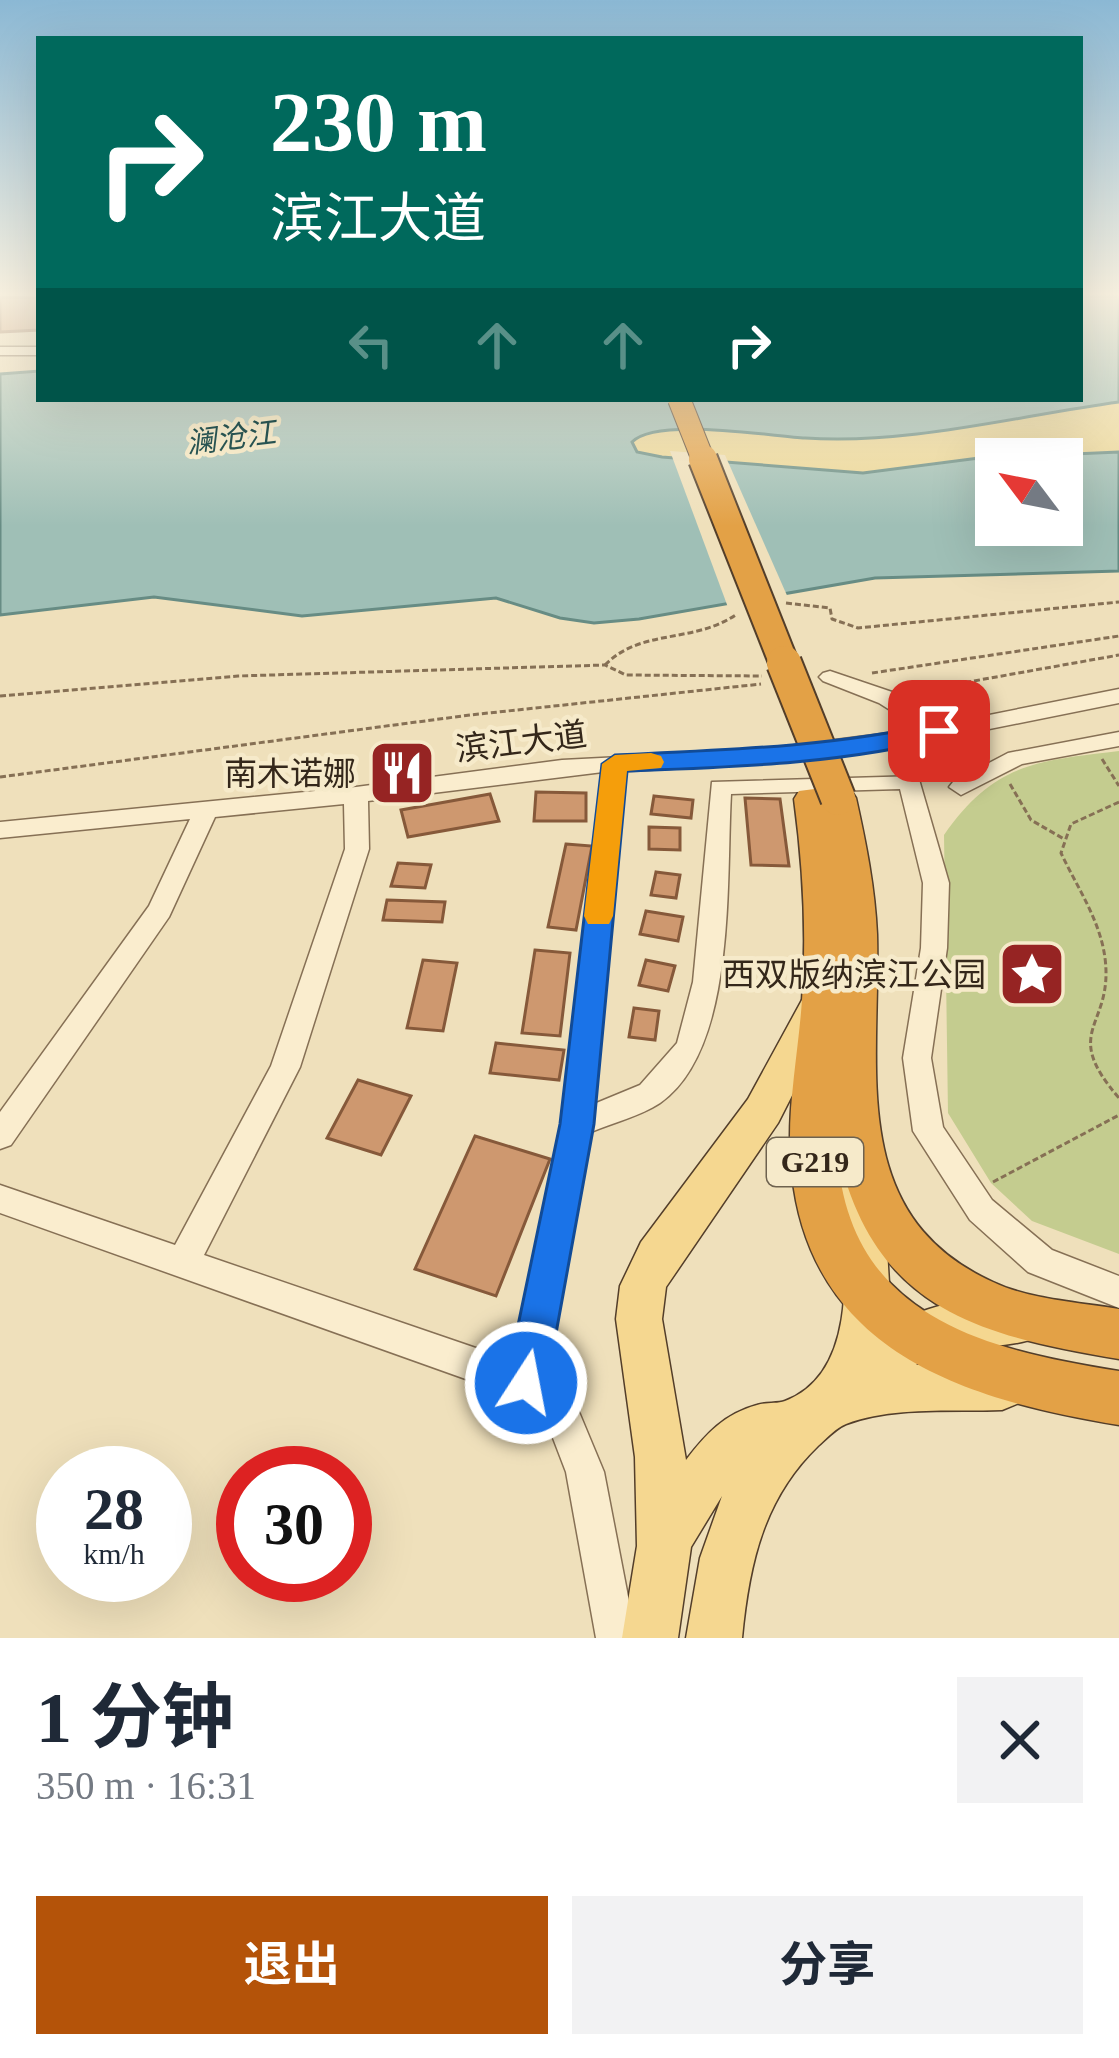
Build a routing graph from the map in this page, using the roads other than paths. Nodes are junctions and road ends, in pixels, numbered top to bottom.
1 (663, 402) edge
2 (681, 402) edge
3 (830, 677) road end
4 (1119, 696) edge
5 (939, 731) junction
6 (1119, 739) edge
7 (615, 764) junction
8 (961, 787) road end
9 (356, 796) junction
10 (825, 798) junction
11 (206, 810) junction
12 (0, 830) edge
13 (823, 999) junction
14 (577, 1124) junction
15 (0, 1136) edge
16 (861, 1172) junction
17 (0, 1199) edge
18 (184, 1261) junction
19 (867, 1292) junction
20 (1119, 1292) edge
21 (1041, 1320) junction
22 (1119, 1334) edge
23 (915, 1337) junction
24 (526, 1383) junction
25 (1062, 1388) junction
26 (1119, 1398) edge
27 (826, 1405) junction
28 (664, 1546) junction
29 (616, 1638) edge
30 (650, 1638) edge
31 (714, 1638) edge

1 - 10 highway, G219
2 - 10 highway, G219, bridge
3 - 5 street
4 - 5 street, 滨江大道
5 - 7 street, 滨江大道
6 - 8 street
7 - 9 street, 滨江大道
7 - 14 street
9 - 11 street, 滨江大道
9 - 18 street
10 - 13 highway, G219
10 - 16 highway, G219
11 - 12 street, 滨江大道
11 - 15 street
13 - 19 highway, G219
13 - 28 main road
14 - 20 street
14 - 24 street
16 - 19 main road
16 - 21 highway, G219
17 - 18 street
18 - 24 street
19 - 23 highway, G219
19 - 27 main road
21 - 22 highway, G219
21 - 23 main road
23 - 25 highway, G219
23 - 27 main road
24 - 29 street
25 - 26 highway, G219
25 - 27 main road
27 - 28 main road
27 - 31 main road
28 - 30 main road

